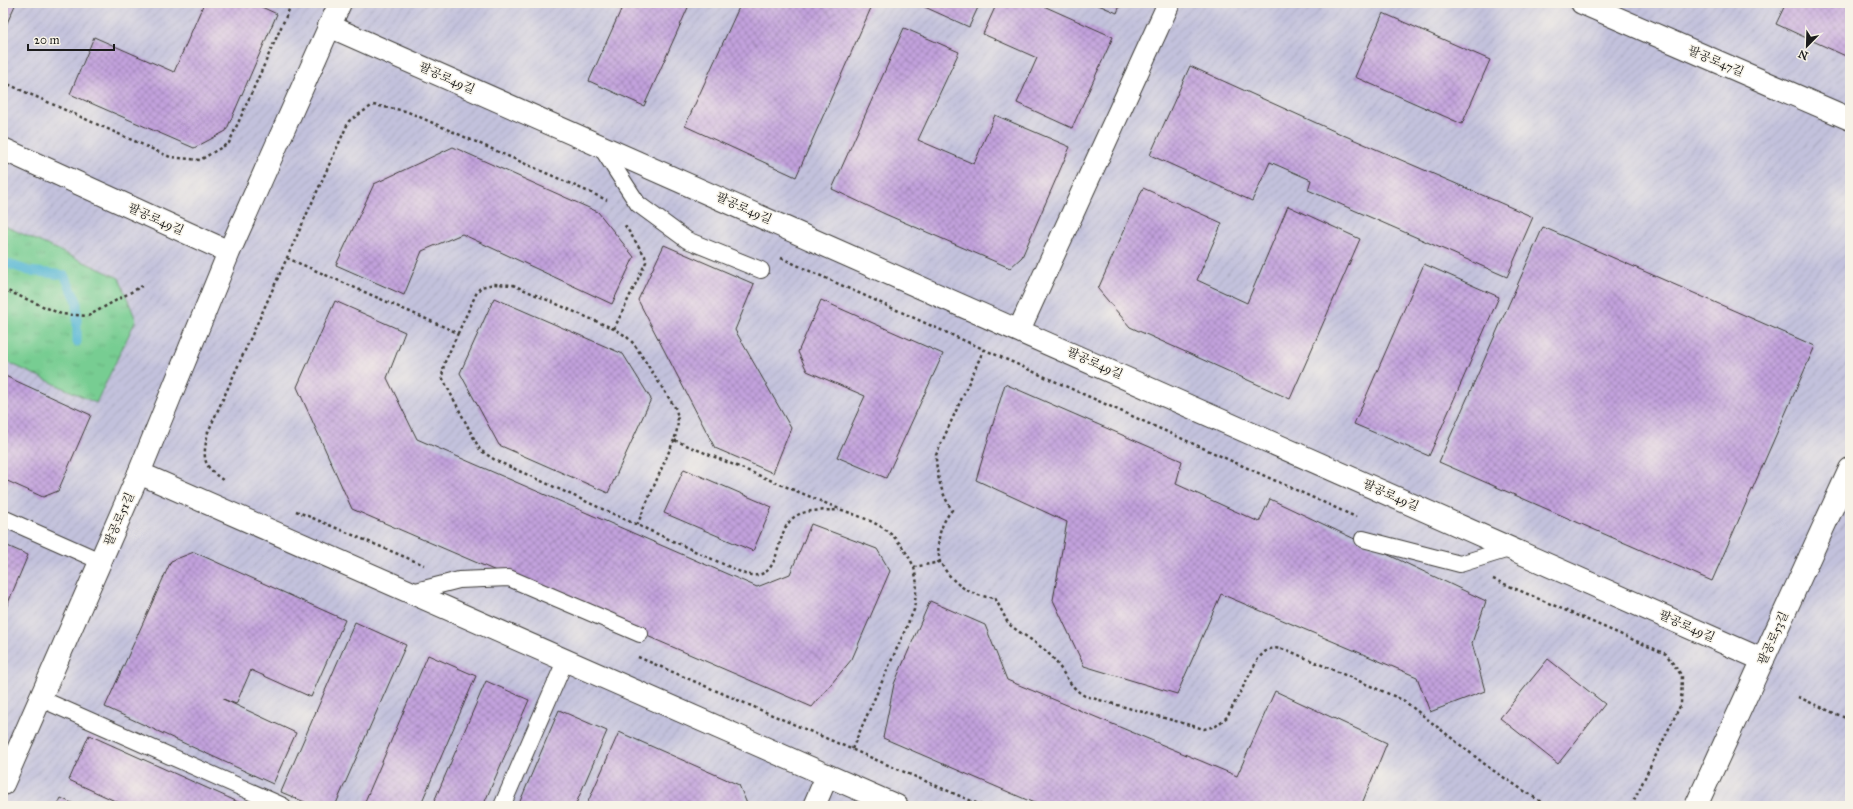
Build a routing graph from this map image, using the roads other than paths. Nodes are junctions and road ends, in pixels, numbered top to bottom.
1 (340, 3) edge
2 (1168, 3) edge
3 (1582, 3) edge
4 (329, 26) junction
5 (1850, 119) edge
6 (599, 144) junction
7 (3, 149) edge
8 (229, 252) junction
9 (761, 270) dead end
10 (1019, 330) junction
11 (1850, 469) edge
12 (139, 473) junction
13 (3, 518) edge
14 (1363, 539) dead end
15 (1512, 548) junction
16 (100, 561) junction
17 (412, 592) junction
18 (640, 634) dead end
19 (566, 659) junction
20 (1763, 660) junction
21 (40, 698) junction
22 (827, 776) junction
23 (3, 784) edge
24 (283, 806) edge
25 (502, 806) edge
26 (814, 806) edge
27 (897, 806) edge
28 (1696, 806) edge

1 - 4 street
2 - 10 street
3 - 5 street, 팔공로47길
4 - 6 street, 팔공로49길
4 - 8 street
6 - 9 lane
6 - 10 street, 팔공로49길
7 - 8 street, 팔공로49길
8 - 12 street, 팔공로51길
10 - 15 street, 팔공로49길
11 - 20 street, 팔공로53길
12 - 16 street, 팔공로51길
12 - 17 street
13 - 16 lane
14 - 15 lane
15 - 20 street, 팔공로49길
16 - 21 street, 팔공로51길
17 - 18 lane
17 - 19 street
19 - 22 street
19 - 25 lane
20 - 28 street, 팔공로53길
21 - 23 street, 팔공로51길
21 - 24 lane
22 - 26 street
22 - 27 street

